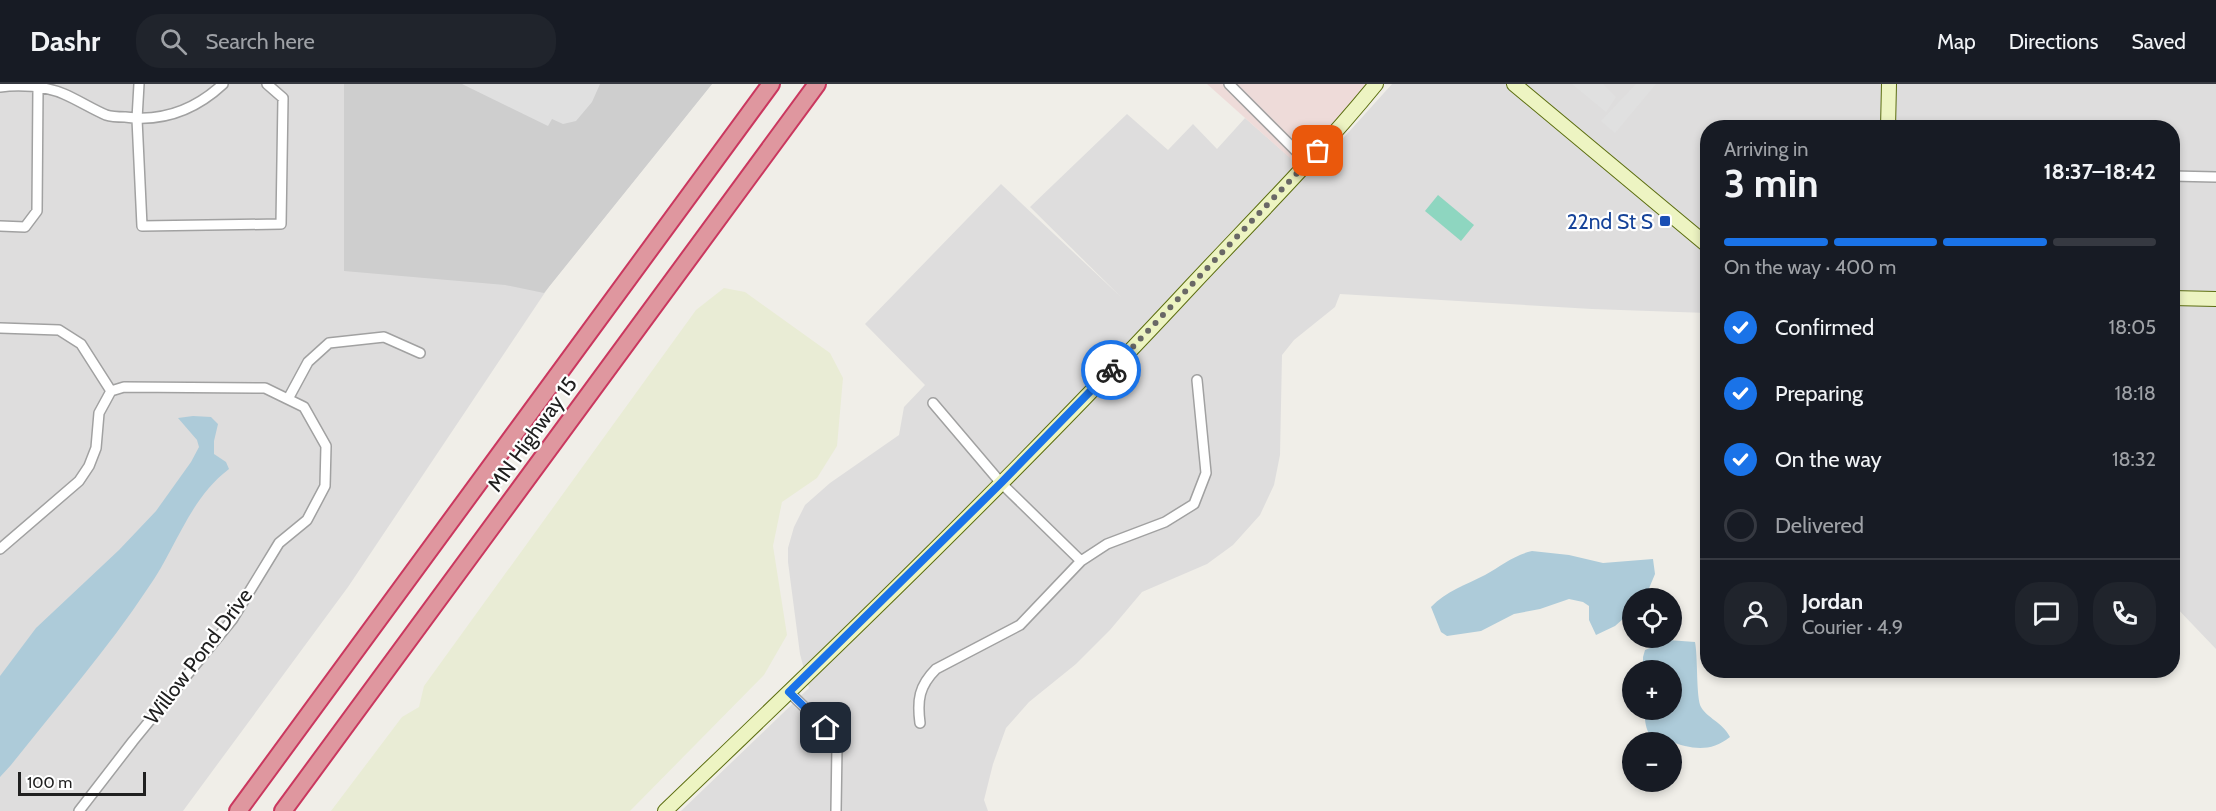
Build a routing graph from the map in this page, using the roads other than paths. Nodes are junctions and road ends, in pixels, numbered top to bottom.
1 (139, 84) edge
2 (223, 84) edge
3 (267, 84) edge
4 (771, 84) edge
5 (816, 84) edge
6 (1229, 84) edge
7 (1376, 84) edge
8 (1514, 84) edge
9 (1889, 84) edge
10 (0, 87) edge
11 (38, 88) junction
12 (137, 119) junction
13 (1888, 120) edge
14 (1305, 164) junction
15 (2180, 176) edge
16 (2216, 177) edge
17 (0, 226) edge
18 (1700, 238) edge
19 (2180, 298) edge
20 (2216, 299) edge
21 (0, 328) edge
22 (420, 353) dead end
23 (1197, 380) dead end
24 (111, 391) junction
25 (288, 399) junction
26 (933, 404) dead end
27 (1001, 483) junction
28 (0, 549) edge
29 (1081, 561) junction
30 (789, 692) junction
31 (920, 723) dead end
32 (79, 811) edge
33 (238, 811) edge
34 (283, 811) edge
35 (665, 811) edge
36 (836, 811) edge

1 - 12 street
2 - 12 street
3 - 12 street
4 - 33 highway, MN Highway 15
5 - 34 highway, MN Highway 15
6 - 14 street
7 - 14 street
8 - 18 street
9 - 13 street
10 - 11 street
11 - 12 street
11 - 17 street
14 - 27 street
15 - 16 street
19 - 20 street
21 - 24 street
22 - 25 street
23 - 29 street
24 - 25 street, Willow Pond Drive
24 - 28 street
25 - 32 street, Willow Pond Drive
26 - 27 street
27 - 29 street
27 - 30 street
29 - 31 street
30 - 35 street
30 - 36 street

